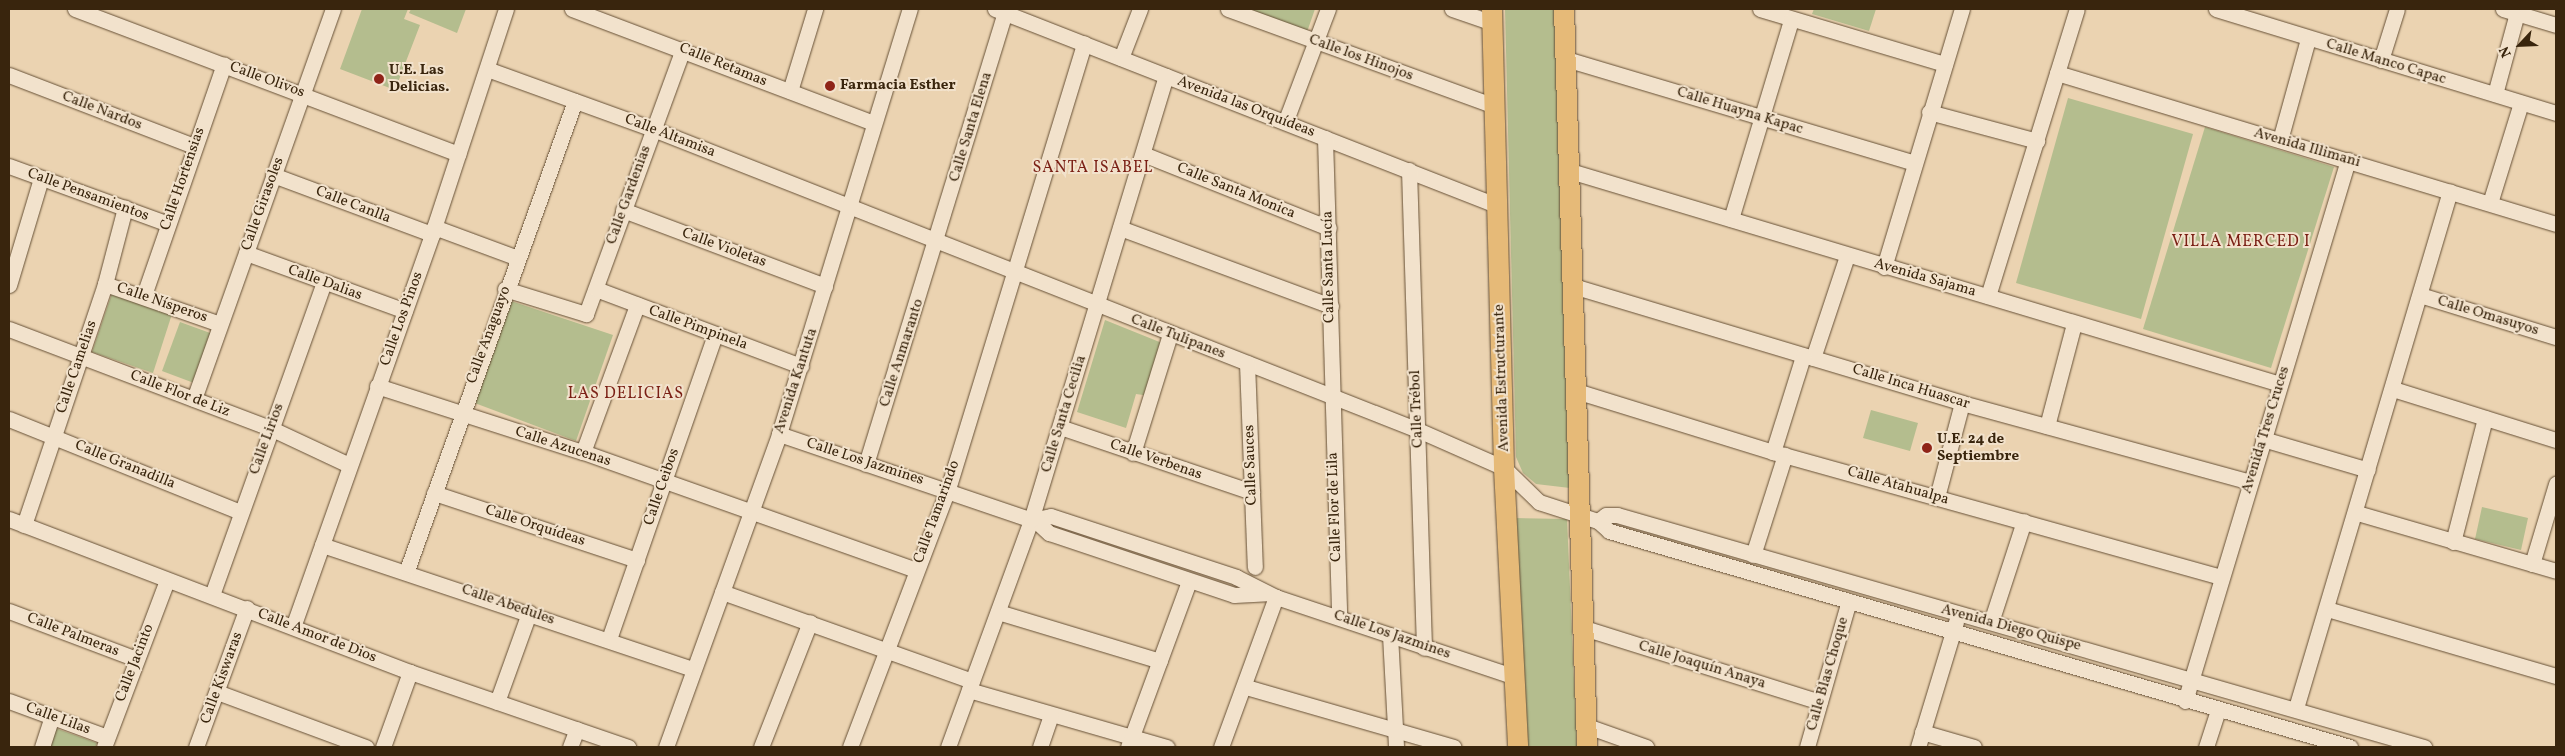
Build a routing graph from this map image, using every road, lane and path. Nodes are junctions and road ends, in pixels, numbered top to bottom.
1 (75, 9) edge
2 (330, 9) edge
3 (506, 9) edge
4 (572, 9) edge
5 (815, 9) edge
6 (910, 9) edge
7 (1140, 9) edge
8 (1232, 9) edge
9 (1328, 9) edge
10 (1452, 9) edge
11 (1564, 9) edge
12 (2077, 9) edge
13 (2216, 9) edge
14 (2397, 9) edge
15 (1765, 10) edge
16 (1000, 11) edge
17 (1962, 11) edge
18 (2510, 11) edge
19 (596, 13) edge
20 (1492, 16) edge
21 (2548, 18) edge
22 (1791, 20) junction
23 (2308, 39) junction
24 (1316, 42) junction
25 (1084, 43) junction
26 (683, 48) junction
27 (1121, 58) junction
28 (1566, 59) junction
29 (2381, 60) junction
30 (224, 64) junction
31 (1945, 64) junction
32 (487, 69) junction
33 (2057, 73) junction
34 (9, 75) edge
35 (1166, 76) junction
36 (790, 92) junction
37 (303, 93) junction
38 (2495, 94) junction
39 (574, 101) junction
40 (2521, 103) junction
41 (1494, 106) junction
42 (1929, 112) junction
43 (2556, 113) edge
44 (1763, 119) junction
45 (1286, 120) junction
46 (874, 123) junction
47 (653, 129) junction
48 (1326, 138) junction
49 (2280, 140) junction
50 (2037, 141) junction
51 (194, 146) junction
52 (459, 154) junction
53 (1143, 154) junction
54 (2348, 160) junction
55 (1915, 163) junction
56 (9, 166) edge
57 (1409, 170) junction
58 (1570, 171) junction
59 (274, 175) junction
60 (41, 178) junction
61 (2450, 191) junction
62 (2490, 203) junction
63 (1496, 205) junction
64 (852, 207) junction
65 (126, 208) junction
66 (623, 210) junction
67 (1731, 219) junction
68 (168, 224) junction
69 (2556, 224) edge
70 (1120, 228) junction
71 (1329, 228) junction
72 (433, 231) junction
73 (937, 241) junction
74 (246, 253) junction
75 (1847, 256) junction
76 (518, 258) junction
77 (1884, 267) junction
78 (1014, 272) junction
79 (324, 283) junction
80 (105, 284) junction
81 (9, 285) edge
82 (825, 286) junction
83 (1573, 286) junction
84 (505, 289) junction
85 (596, 289) junction
86 (2420, 295) junction
87 (144, 296) junction
88 (1988, 296) junction
89 (1097, 304) junction
90 (637, 305) junction
91 (1331, 306) junction
92 (405, 311) junction
93 (220, 324) junction
94 (2074, 324) junction
95 (9, 329) edge
96 (715, 334) junction
97 (1170, 334) junction
98 (2556, 337) edge
99 (80, 357) junction
100 (1808, 357) junction
101 (1247, 363) junction
102 (801, 366) junction
103 (2280, 384) junction
104 (377, 386) junction
105 (2393, 389) junction
106 (1576, 391) junction
107 (1331, 397) junction
108 (194, 399) junction
109 (1962, 403) junction
110 (460, 414) junction
111 (2485, 418) junction
112 (9, 419) edge
113 (2047, 426) junction
114 (270, 428) junction
115 (1060, 428) junction
116 (1418, 430) junction
117 (779, 434) junction
118 (53, 436) junction
119 (2263, 439) junction
120 (2556, 440) edge
121 (582, 452) junction
122 (1133, 452) junction
123 (1779, 453) junction
124 (866, 464) junction
125 (349, 465) junction
126 (1504, 468) junction
127 (2368, 470) junction
128 (664, 482) junction
129 (2250, 482) junction
130 (2556, 484) edge
131 (948, 489) junction
132 (1252, 492) junction
133 (434, 493) junction
134 (1937, 497) junction
135 (750, 511) junction
136 (240, 512) junction
137 (2357, 512) junction
138 (1589, 518) junction
139 (9, 519) edge
140 (1034, 521) junction
141 (2024, 521) junction
142 (24, 524) junction
143 (2453, 542) junction
144 (322, 544) junction
145 (1753, 556) junction
146 (637, 560) junction
147 (2532, 564) junction
148 (1255, 567) dead end
149 (407, 570) junction
150 (916, 570) junction
151 (2556, 571) edge
152 (2221, 576) junction
153 (167, 580) junction
154 (1189, 580) junction
155 (722, 592) junction
156 (212, 595) junction
157 (1272, 595) junction
158 (1849, 601) junction
159 (247, 608) junction
160 (2327, 609) junction
161 (9, 611) edge
162 (998, 612) junction
163 (529, 613) junction
164 (1959, 614) junction
165 (1339, 616) junction
166 (810, 622) junction
167 (1991, 622) junction
168 (292, 627) junction
169 (1584, 628) junction
170 (1953, 631) junction
171 (1390, 635) junction
172 (609, 638) junction
173 (888, 648) junction
174 (1424, 648) junction
175 (136, 659) junction
176 (1160, 661) junction
177 (692, 669) junction
178 (410, 672) junction
179 (2556, 676) edge
180 (1515, 677) junction
181 (2192, 678) junction
182 (971, 685) junction
183 (1246, 686) junction
184 (217, 692) junction
185 (9, 701) edge
186 (2185, 701) junction
187 (497, 702) junction
188 (1820, 702) junction
189 (2296, 708) junction
190 (2218, 709) junction
191 (1051, 715) junction
192 (52, 718) junction
193 (1587, 726) junction
194 (577, 729) junction
195 (1922, 732) junction
196 (1395, 740) edge
197 (106, 742) edge
198 (1130, 742) edge
199 (42, 747) edge
200 (196, 747) edge
201 (366, 747) edge
202 (384, 747) edge
203 (570, 747) edge
204 (628, 747) edge
205 (666, 747) edge
206 (762, 747) edge
207 (850, 747) edge
208 (948, 747) edge
209 (1040, 747) edge
210 (1167, 747) edge
211 (1221, 747) edge
212 (1454, 747) edge
213 (1518, 747) edge
214 (1587, 747) edge
215 (1646, 747) edge
216 (1807, 747) edge
217 (1918, 747) edge
218 (1974, 747) edge
219 (2206, 747) edge
220 (2350, 747) edge
221 (2424, 747) edge

1 - 30 street, Calle Olivos
2 - 37 street, Calle Girasoles
3 - 32 street, Calle Los Pinos
4 - 19 street, Calle Retamas
5 - 36 street
6 - 46 street, Avenida Kantuta
7 - 27 street
8 - 24 street, Calle los Hinojos
9 - 24 street
10 - 20 street
11 - 28 main road
12 - 33 street
13 - 23 street, Calle Manco Capac
14 - 29 street
15 - 22 street
16 - 25 street, Avenida las Orquídeas
16 - 73 street, Calle Santa Elena
17 - 31 street
18 - 21 street
18 - 38 street
19 - 26 street, Calle Retamas
20 - 41 main road, Avenida Estructurante
22 - 31 street
22 - 44 street
23 - 29 street, Calle Manco Capac
23 - 49 street
24 - 41 street, Calle los Hinojos
24 - 45 street
25 - 27 street, Avenida las Orquídeas
25 - 78 street, Calle Tamarindo
26 - 36 street, Calle Retamas
26 - 47 street, Calle Gardenias
27 - 35 street, Avenida las Orquídeas
28 - 44 street, Calle Huayna Kapac
28 - 58 main road
29 - 38 street, Calle Manco Capac
30 - 37 street, Calle Olivos
30 - 51 street, Calle Hortensias
31 - 42 street
32 - 39 street, Calle Altamisa
32 - 52 street, Calle Los Pinos
33 - 49 street, Avenida Illimani
33 - 50 street
34 - 51 street, Calle Nardos
35 - 45 street, Avenida las Orquídeas
35 - 53 street, Calle Santa Cecilia
36 - 46 street, Calle Retamas
37 - 52 street, Calle Olivos
37 - 59 street, Calle Girasoles
38 - 40 street, Calle Manco Capac
39 - 47 street, Calle Altamisa
39 - 76 street, Calle Anaguayo
40 - 43 street, Calle Manco Capac
40 - 62 street
41 - 63 main road, Avenida Estructurante
42 - 50 street
42 - 55 street
44 - 55 street, Calle Huayna Kapac
44 - 67 street
45 - 48 street, Avenida las Orquídeas
46 - 64 street, Avenida Kantuta
47 - 64 street, Calle Altamisa
47 - 66 street, Calle Gardenias
48 - 57 street, Avenida las Orquídeas
48 - 71 street, Calle Santa Lucía
49 - 54 street, Avenida Illimani
50 - 88 street
51 - 68 street, Calle Hortensias
52 - 72 street, Calle Los Pinos
53 - 70 street, Calle Santa Cecilia
53 - 71 street, Calle Santa Monica
54 - 61 street, Avenida Illimani
54 - 103 street, Avenida Tres Cruces
55 - 77 street
56 - 60 street, Calle Pensamientos
57 - 63 street, Avenida las Orquídeas
57 - 116 street, Calle Trébol
58 - 67 street, Avenida Sajama
58 - 83 main road
59 - 72 street, Calle Canlla
59 - 74 street, Calle Girasoles
60 - 65 street, Calle Pensamientos
60 - 81 street
61 - 62 street, Avenida Illimani
61 - 86 street
62 - 69 street, Avenida Illimani
63 - 126 main road, Avenida Estructurante
64 - 73 street, Calle Tulipanes
64 - 82 street, Avenida Kantuta
65 - 68 street, Calle Pensamientos
65 - 80 street, Calle Camelias
66 - 82 street, Calle Violetas
66 - 85 street, Calle Gardenias
67 - 75 street, Avenida Sajama
68 - 87 street, Calle Hortensias
70 - 89 street, Calle Santa Cecilia
70 - 91 street
71 - 91 street, Calle Santa Lucía
72 - 76 street, Calle Canlla
72 - 92 street, Calle Los Pinos
73 - 78 street, Calle Tulipanes
73 - 124 street, Calle Anmaranto
74 - 79 street, Calle Dalias
74 - 93 street, Calle Girasoles
75 - 77 street, Avenida Sajama
75 - 100 street
76 - 84 street, Calle Anaguayo
77 - 88 street, Avenida Sajama
78 - 89 street, Calle Tulipanes
78 - 131 street, Calle Tamarindo
79 - 92 street, Calle Dalias
79 - 114 street, Calle Lirios
80 - 87 street, Calle Nísperos
80 - 99 street, Calle Camelias
82 - 102 street, Avenida Kantuta
83 - 100 street, Calle Inca Huascar
83 - 106 main road
84 - 85 street, Calle Gardenias
84 - 110 street, Calle Anaguayo
85 - 90 street, Calle Pimpinela
86 - 98 street, Calle Omasuyos
86 - 105 street
87 - 93 street, Calle Nísperos
88 - 94 street, Avenida Sajama
89 - 97 street, Calle Tulipanes
89 - 115 street, Calle Santa Cecilia
90 - 96 street, Calle Pimpinela
90 - 121 street
91 - 107 street, Calle Santa Lucía
92 - 104 street, Calle Los Pinos
93 - 108 street, Calle Girasoles
94 - 103 street, Avenida Sajama
94 - 113 street
95 - 99 street, Calle Flor de Liz
96 - 102 street, Calle Pimpinela
96 - 128 street, Calle Ceibos
97 - 101 street, Calle Tulipanes
97 - 122 street
99 - 108 street, Calle Flor de Liz
99 - 118 street, Calle Camelias
100 - 109 street, Calle Inca Huascar
100 - 123 street
101 - 107 street, Calle Tulipanes
101 - 132 street, Calle Sauces
102 - 117 street, Avenida Kantuta
103 - 119 street, Avenida Tres Cruces
104 - 110 street, Calle Azucenas
104 - 125 street, Calle Los Pinos
105 - 111 street
105 - 127 street
106 - 123 street, Calle Atahualpa
106 - 138 main road
107 - 116 street, Calle Tulipanes
107 - 165 street, Calle Flor de Lila
108 - 114 street, Calle Flor de Liz
109 - 113 street, Calle Inca Huascar
109 - 134 street
110 - 121 street, Calle Azucenas
110 - 133 street, Calle Anaguayo
111 - 120 street
111 - 143 street
112 - 118 street, Calle Granadilla
113 - 129 street, Calle Inca Huascar
114 - 125 street, Calle Flor de Liz
114 - 136 street, Calle Lirios
115 - 122 street, Calle Verbenas
115 - 140 street, Calle Santa Cecilia
116 - 126 street, Calle Tulipanes
116 - 174 street, Calle Trébol
117 - 124 street, Calle Los Jazmines
117 - 135 street, Avenida Kantuta
118 - 136 street, Calle Granadilla
118 - 142 street, Calle Camelias
119 - 127 street
119 - 129 street, Avenida Tres Cruces
121 - 128 street, Calle Azucenas
122 - 132 street, Calle Verbenas
123 - 134 street, Calle Atahualpa
123 - 145 street
124 - 131 street, Calle Los Jazmines
125 - 144 street, Calle Los Pinos
126 - 138 street, Avenida Diego Quispe
126 - 180 main road, Avenida Estructurante
127 - 137 street
128 - 135 street, Calle Azucenas
128 - 146 street, Calle Ceibos
129 - 152 street, Avenida Tres Cruces
130 - 147 street
131 - 140 street, Calle Los Jazmines
131 - 150 street, Calle Tamarindo
132 - 148 street, Calle Sauces
133 - 146 street, Calle Orquídeas
133 - 149 street, Calle Anaguayo
134 - 141 street, Calle Atahualpa
135 - 150 street, Calle Azucenas
135 - 155 street, Avenida Kantuta
136 - 156 street, Calle Lirios
137 - 143 street
137 - 160 street
138 - 145 street, Avenida Diego Quispe
138 - 158 street, Avenida Diego Quispe
138 - 169 main road
139 - 142 street, Calle Amor de Dios
140 - 154 street, Calle Los Jazmines
140 - 157 street, Calle Los Jazmines
140 - 162 street, Calle Santa Cecilia
141 - 152 street, Calle Atahualpa
141 - 167 street
142 - 153 street, Calle Amor de Dios
143 - 147 street
144 - 149 street, Calle Abedules
144 - 168 street, Calle Los Pinos
145 - 164 street, Avenida Diego Quispe
146 - 172 street, Calle Ceibos
147 - 151 street
149 - 163 street, Calle Abedules
150 - 173 street, Calle Tamarindo
152 - 181 street, Avenida Tres Cruces
153 - 156 street, Calle Amor de Dios
153 - 175 street, Calle Jacinto
154 - 157 street, Calle Los Jazmines
154 - 176 street
155 - 166 street
155 - 177 street, Avenida Kantuta
156 - 159 street, Calle Amor de Dios
157 - 165 street, Calle Los Jazmines
157 - 183 street
158 - 170 street, Avenida Diego Quispe
158 - 188 street, Calle Blas Choque
159 - 168 street, Calle Amor de Dios
159 - 184 street, Calle Kiswaras
160 - 179 street
160 - 189 street
161 - 175 street, Calle Palmeras
162 - 176 street
162 - 182 street, Calle Santa Cecilia
163 - 172 street, Calle Abedules
163 - 187 street
164 - 167 street, Avenida Diego Quispe
164 - 170 street
165 - 171 street, Calle Los Jazmines
166 - 173 street
166 - 206 street
167 - 181 street, Avenida Diego Quispe
168 - 178 street, Calle Amor de Dios
169 - 188 street, Calle Joaquín Anaya
169 - 193 main road
170 - 186 street, Avenida Diego Quispe
170 - 195 street
171 - 174 street, Calle Los Jazmines
171 - 196 street
172 - 177 street, Calle Abedules
173 - 182 street
173 - 207 street, Calle Tamarindo
174 - 180 street, Calle Los Jazmines
175 - 197 street, Calle Jacinto
176 - 198 street
177 - 205 street, Avenida Kantuta
178 - 187 street, Calle Amor de Dios
178 - 202 street
180 - 213 main road, Avenida Estructurante
181 - 186 street, Avenida Tres Cruces
181 - 189 street, Avenida Diego Quispe
182 - 191 street
182 - 208 street, Calle Santa Cecilia
183 - 196 street
183 - 211 street
184 - 200 street, Calle Kiswaras
184 - 201 street
185 - 192 street, Calle Lilas
186 - 190 street, Avenida Diego Quispe
187 - 194 street, Calle Amor de Dios
188 - 216 street, Calle Blas Choque
189 - 221 street, Avenida Diego Quispe
190 - 219 street
190 - 220 street, Avenida Diego Quispe
191 - 198 street
191 - 209 street
192 - 197 street, Calle Lilas
192 - 199 street
193 - 214 main road
193 - 215 street
194 - 203 street
194 - 204 street, Calle Amor de Dios
195 - 217 street
195 - 218 street
196 - 212 street
198 - 210 street

